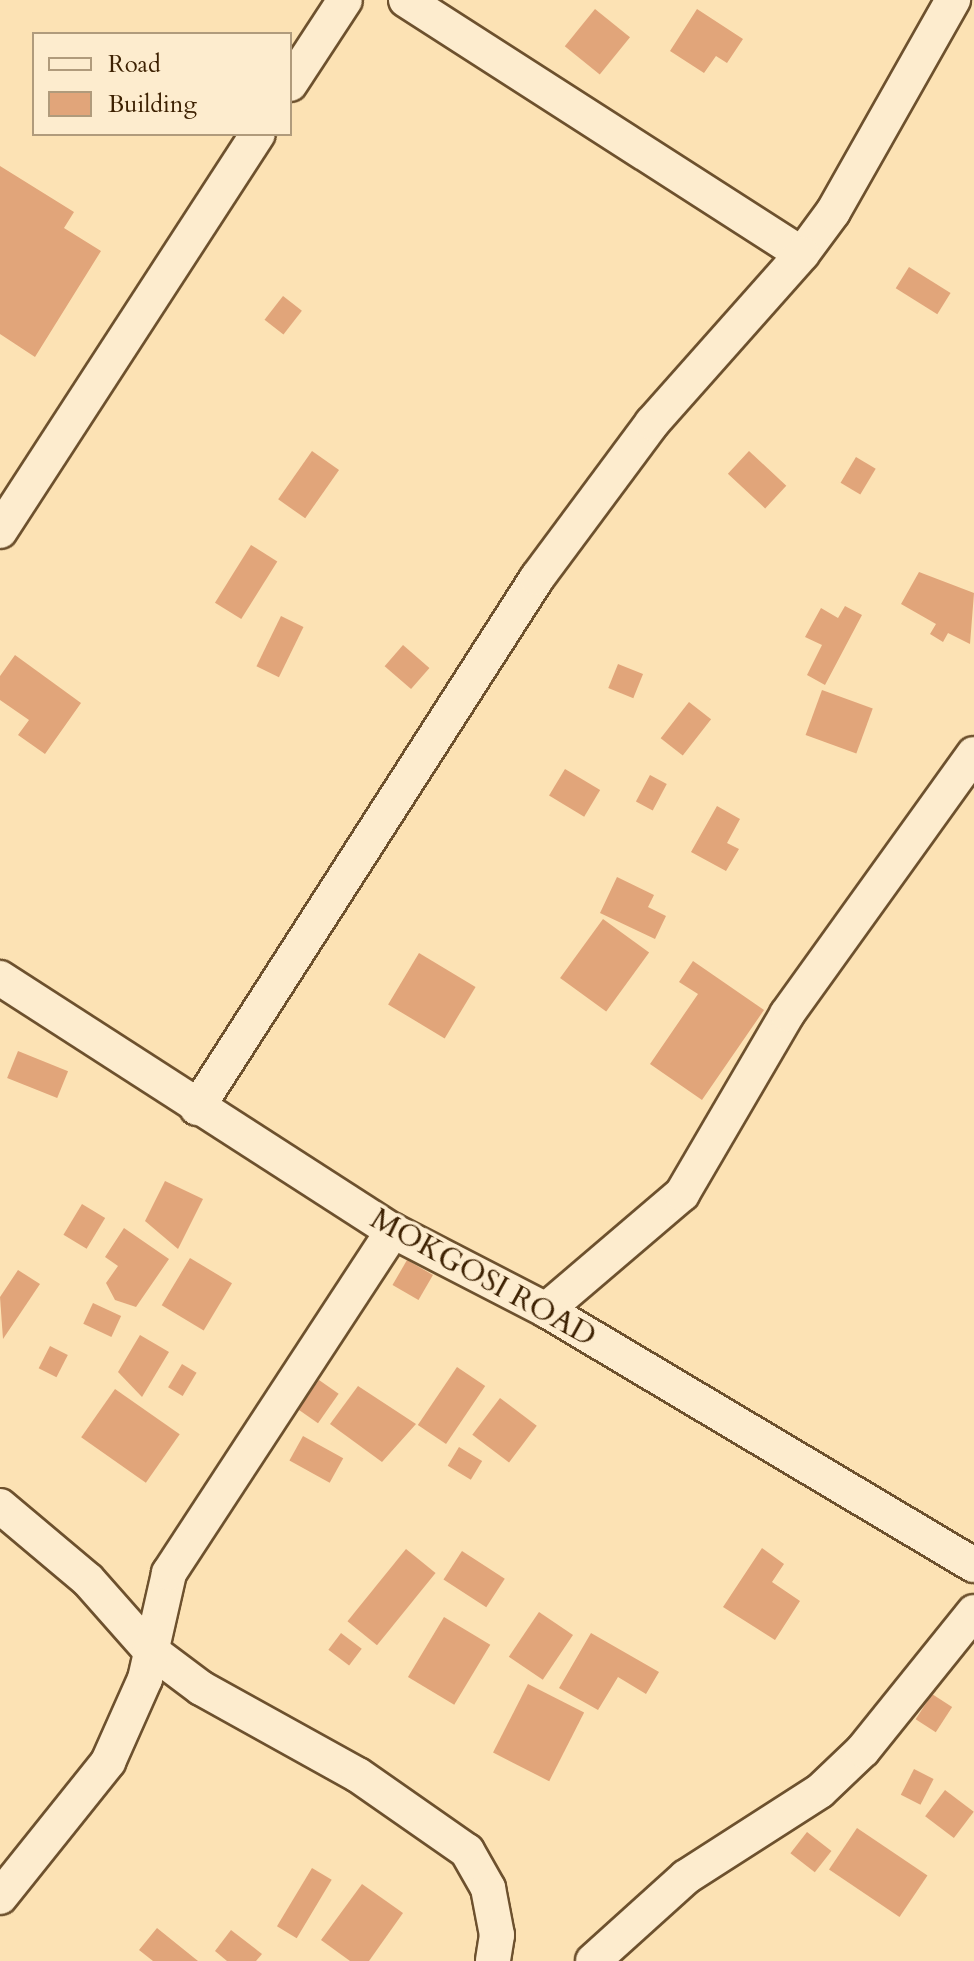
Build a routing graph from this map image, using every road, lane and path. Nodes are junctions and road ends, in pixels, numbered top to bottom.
1 (345, 0) edge
2 (406, 0) edge
3 (953, 0) edge
4 (292, 81) edge
5 (257, 136) edge
6 (802, 254) junction
7 (0, 531) edge
8 (974, 754) edge
9 (0, 978) edge
10 (197, 1108) junction
11 (393, 1231) junction
12 (546, 1310) junction
13 (0, 1506) edge
14 (974, 1565) edge
15 (974, 1612) edge
16 (149, 1649) junction
17 (0, 1897) edge
18 (493, 1961) edge
19 (593, 1961) edge

1 - 4 street
2 - 6 street
3 - 6 street
5 - 7 street
6 - 10 street
8 - 12 street
9 - 10 street, MOKGOSI ROAD
10 - 11 street, MOKGOSI ROAD
11 - 12 street, MOKGOSI ROAD
11 - 16 street
12 - 14 street, MOKGOSI ROAD
13 - 16 street
15 - 19 street
16 - 17 street
16 - 18 street

